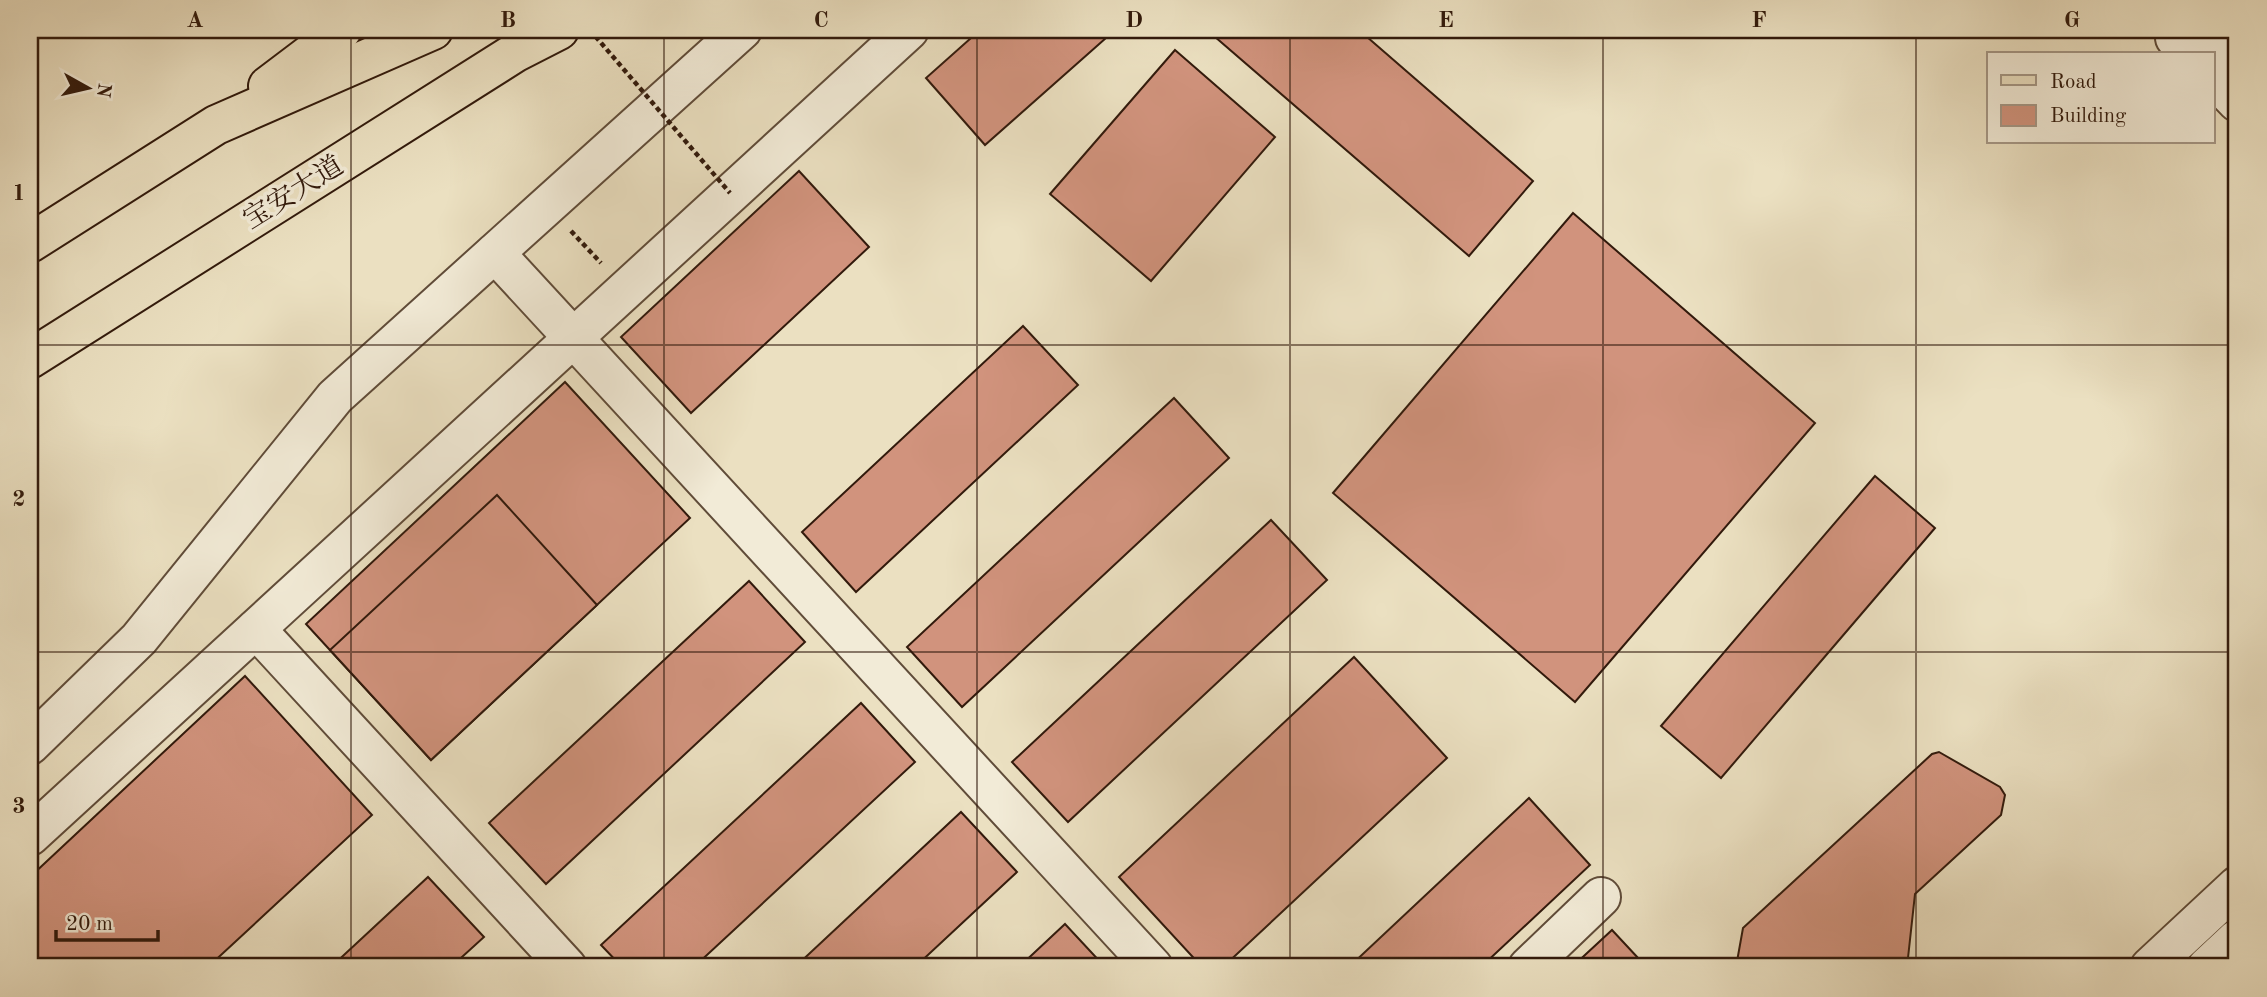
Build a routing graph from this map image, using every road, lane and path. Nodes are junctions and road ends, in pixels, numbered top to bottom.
1 (342, 30) edge
2 (433, 30) edge
3 (559, 30) edge
4 (590, 30) edge
5 (742, 30) edge
6 (909, 30) edge
7 (2178, 41) edge
8 (2237, 52) edge
9 (2214, 78) edge
10 (2237, 102) edge
11 (216, 125) junction
12 (730, 193) dead end
13 (571, 231) dead end
14 (30, 243) edge
15 (495, 253) junction
16 (624, 290) junction
17 (573, 338) junction
18 (30, 359) edge
19 (256, 629) junction
20 (30, 745) edge
21 (30, 836) edge
22 (2237, 886) edge
23 (1601, 897) dead end
24 (2237, 939) edge
25 (567, 967) edge
26 (1153, 967) edge
27 (1528, 967) edge
28 (2150, 967) edge
29 (2207, 967) edge

1 - 11 main road
2 - 11 main road
3 - 18 main road, 宝安大道
4 - 12 path, bridge
5 - 15 street
6 - 16 street
7 - 8 street
9 - 10 street
11 - 14 main road
13 - 16 path
15 - 17 street
15 - 20 street
16 - 17 street
17 - 19 street
17 - 26 street
19 - 21 street
19 - 25 street
22 - 28 street
23 - 27 street
24 - 29 street

